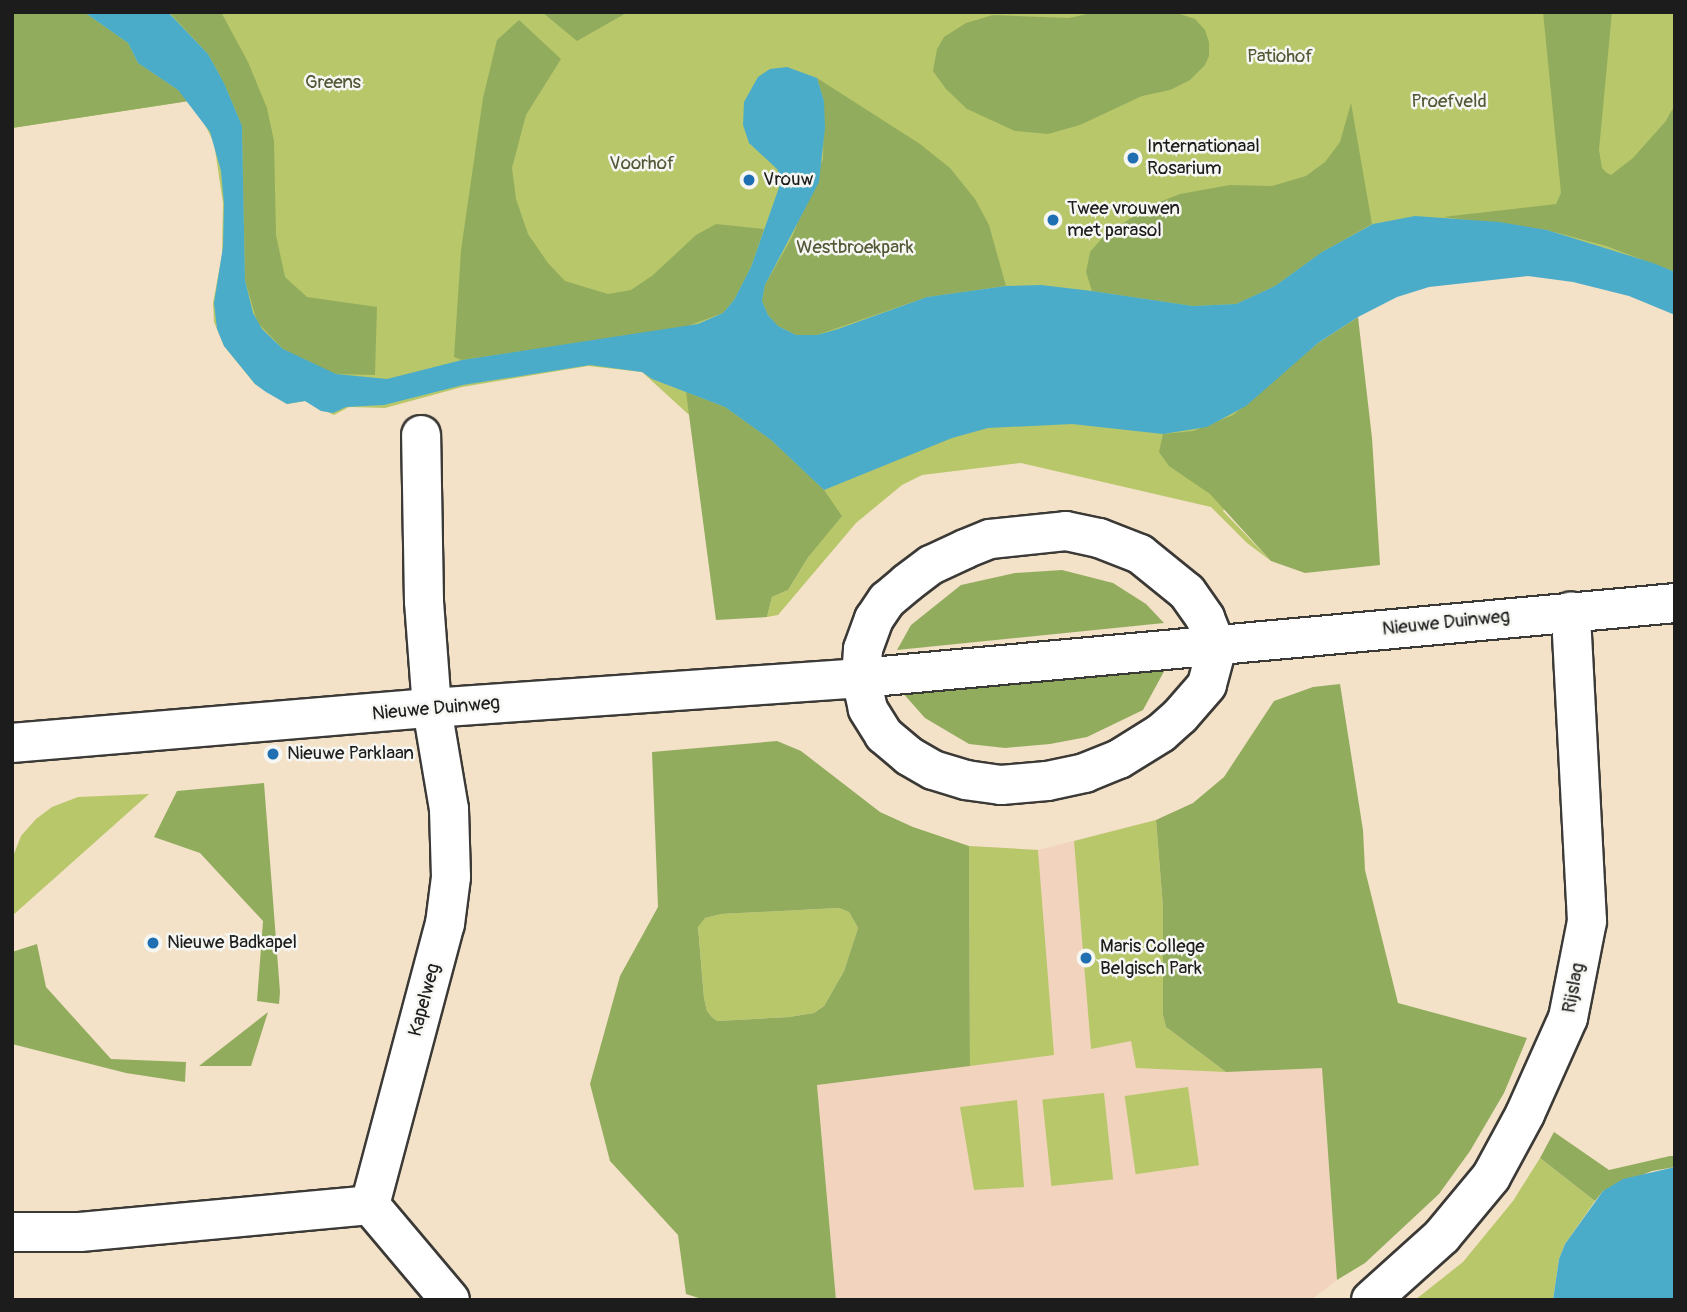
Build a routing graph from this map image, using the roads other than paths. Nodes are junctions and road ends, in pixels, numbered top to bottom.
1 (421, 435) dead end
2 (1675, 603) edge
3 (1571, 611) junction
4 (1217, 647) junction
5 (861, 678) junction
6 (432, 708) junction
7 (12, 743) edge
8 (370, 1205) junction
9 (12, 1232) edge
10 (450, 1300) edge
11 (1371, 1300) edge

1 - 6 street, Kapelweg
2 - 3 street, Nieuwe Duinweg
3 - 4 street, Nieuwe Duinweg
3 - 11 street, Rijslag
4 - 5 street, Nieuwe Duinweg
4 - 5 street
4 - 5 street
5 - 6 street, Nieuwe Duinweg
6 - 7 street, Nieuwe Duinweg
6 - 8 street, Kapelweg
8 - 9 street
8 - 10 street

